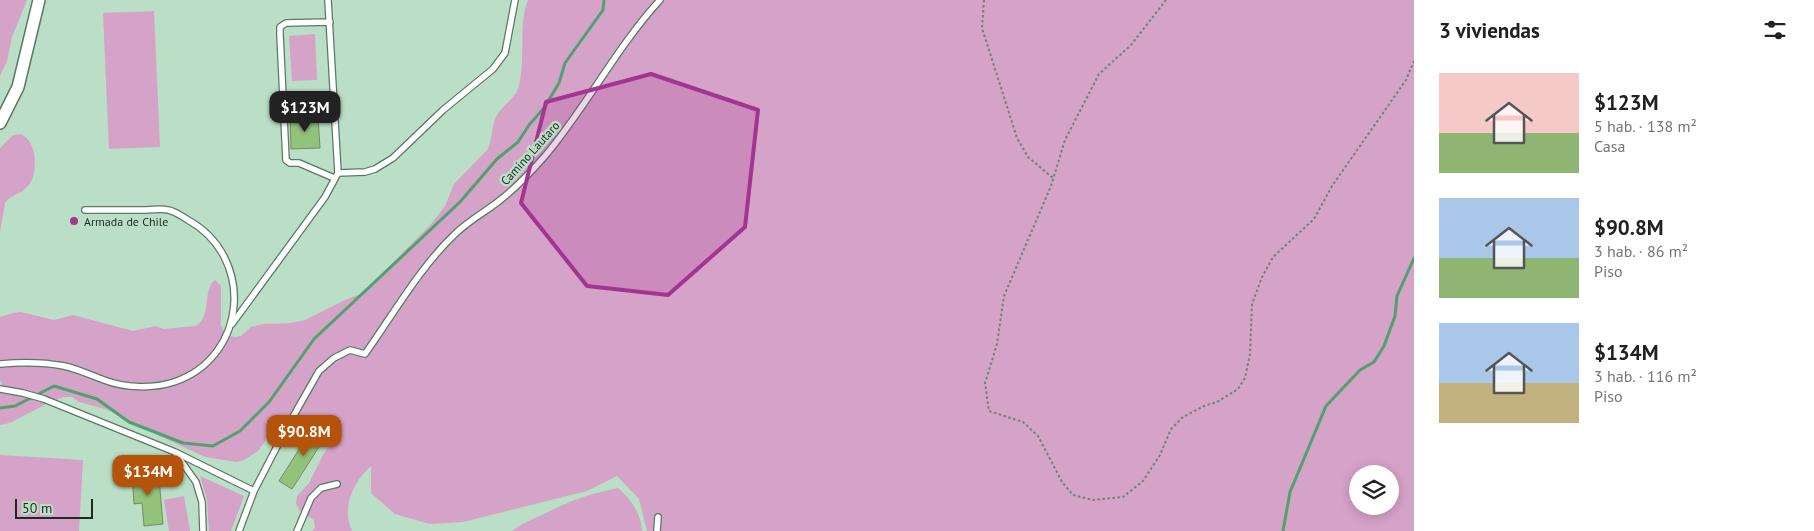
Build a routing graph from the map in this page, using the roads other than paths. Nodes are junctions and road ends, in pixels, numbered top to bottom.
1 (39, 0) edge
2 (328, 0) edge
3 (515, 0) edge
4 (660, 0) edge
5 (330, 22) junction
6 (0, 123) edge
7 (336, 176) junction
8 (85, 210) dead end
9 (230, 328) junction
10 (0, 364) edge
11 (0, 390) edge
12 (175, 452) junction
13 (337, 484) dead end
14 (254, 491) junction
15 (658, 517) dead end
16 (203, 531) edge
17 (239, 531) edge
18 (297, 531) edge
19 (657, 531) edge

1 - 6 street
2 - 5 lane
3 - 7 lane
4 - 14 lane, Camino Lautaro
5 - 7 lane
5 - 7 lane
7 - 9 lane
8 - 9 lane
9 - 10 lane
11 - 12 lane
12 - 14 lane
12 - 16 lane
13 - 18 lane
14 - 17 lane
15 - 19 lane

